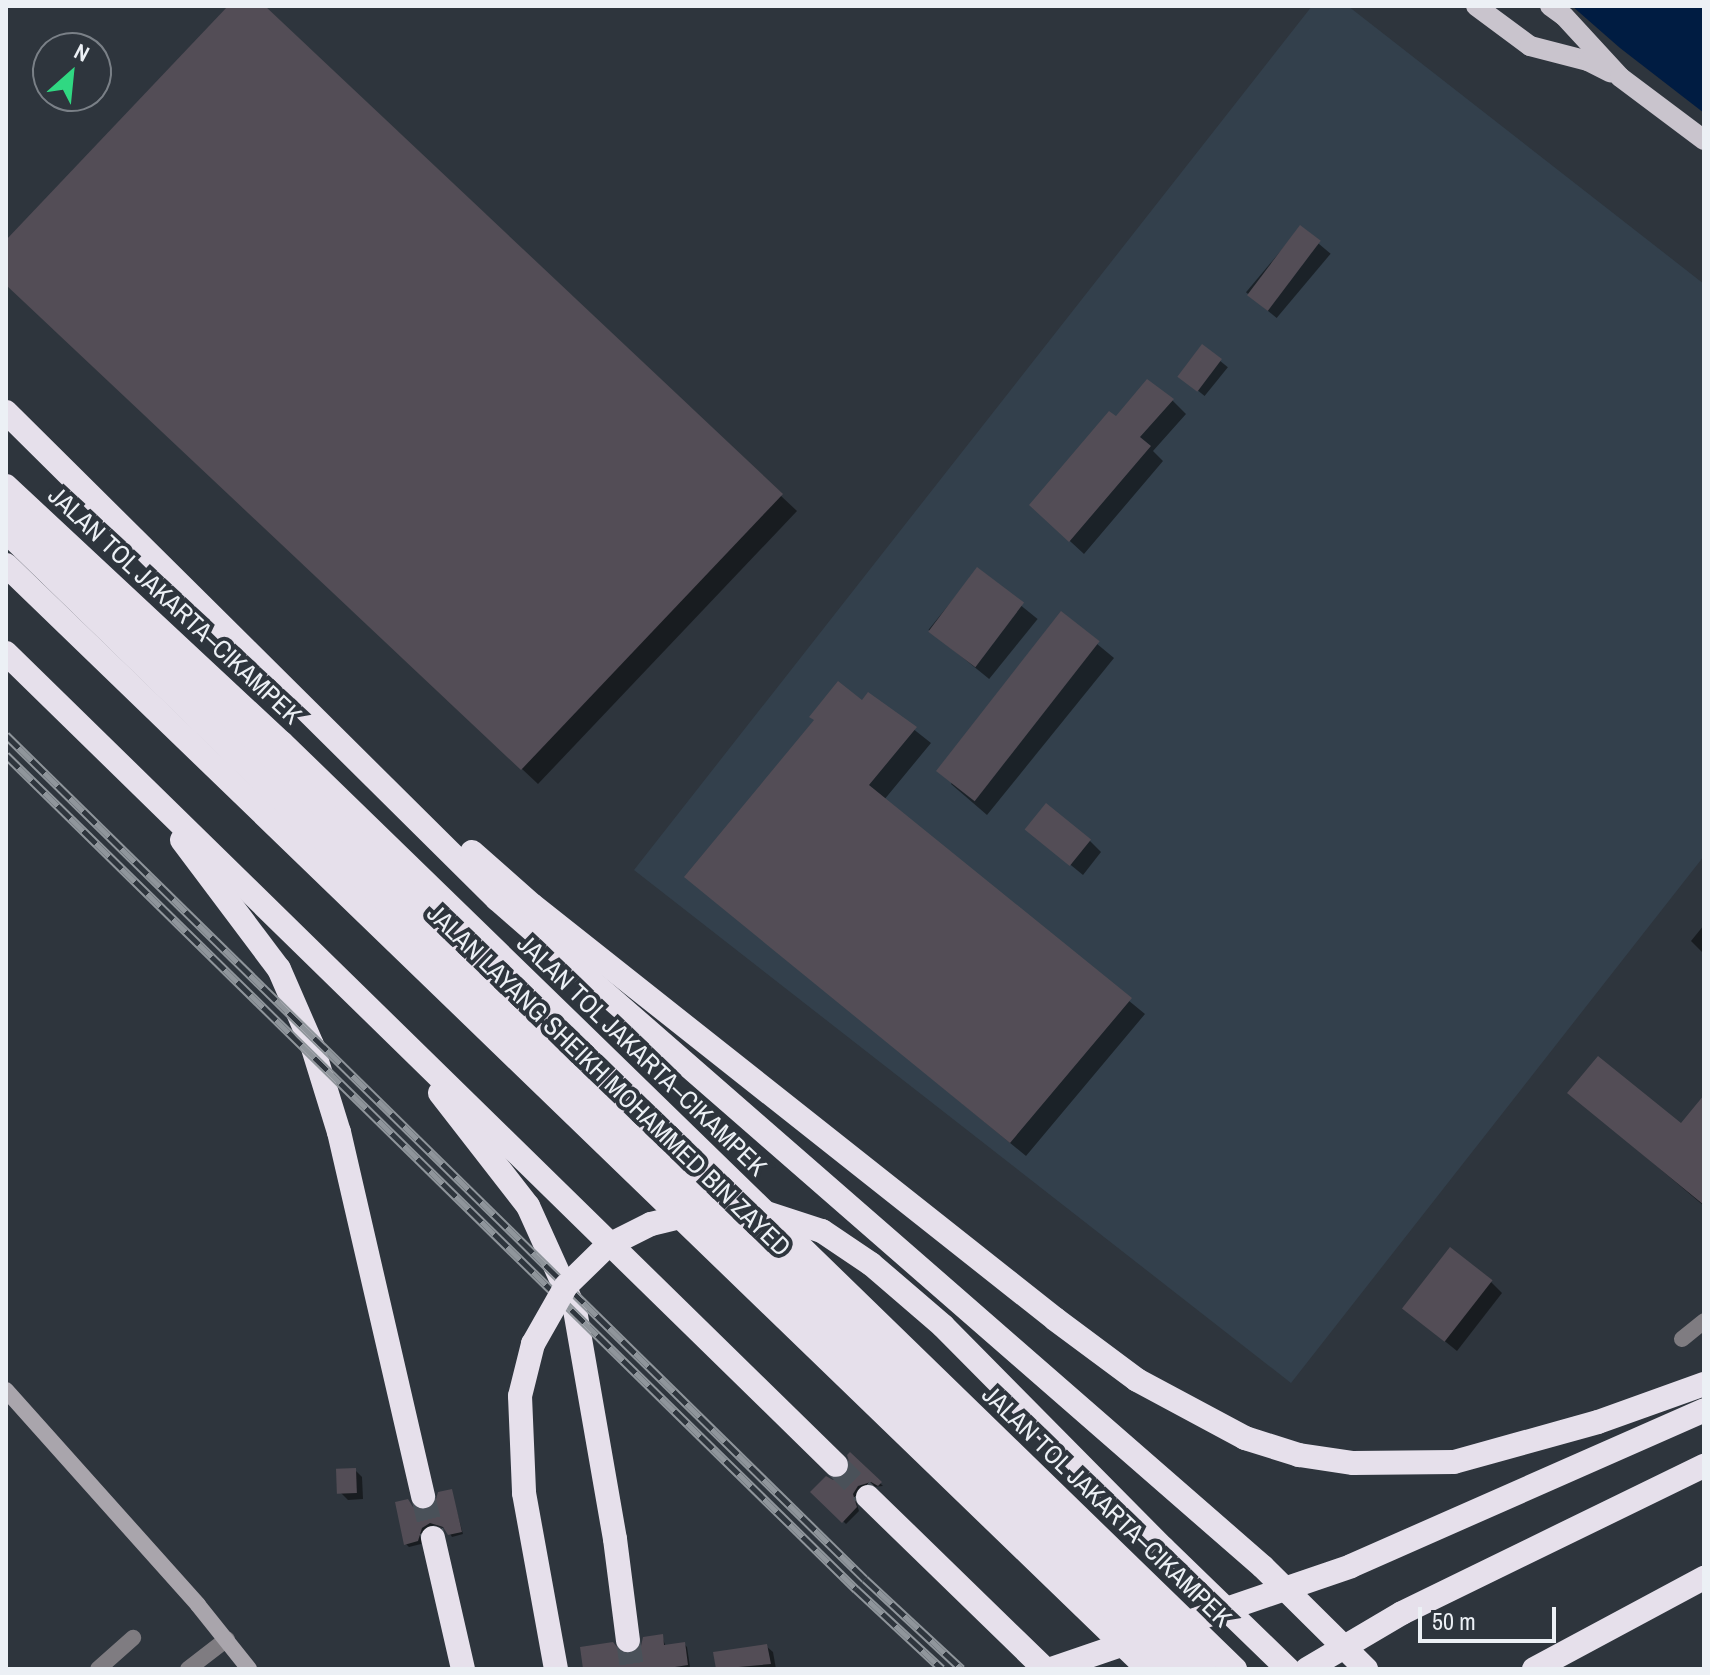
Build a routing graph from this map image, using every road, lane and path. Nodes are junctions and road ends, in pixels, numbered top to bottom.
1 (1476, 6) edge
2 (1550, 6) edge
3 (1620, 77) junction
4 (1704, 140) edge
5 (6, 412) edge
6 (6, 486) edge
7 (6, 503) edge
8 (6, 531) edge
9 (6, 565) edge
10 (6, 653) edge
11 (310, 711) junction
12 (137, 780) junction
13 (382, 1018) junction
14 (1704, 1321) edge
15 (1682, 1339) dead end
16 (1704, 1384) edge
17 (6, 1390) edge
18 (1704, 1410) edge
19 (836, 1465) tunnel mouth
20 (1704, 1466) edge
21 (423, 1496) tunnel mouth
22 (868, 1497) tunnel mouth
23 (433, 1538) tunnel mouth
24 (1704, 1578) edge
25 (133, 1638) dead end
26 (227, 1639) junction
27 (628, 1640) tunnel mouth
28 (246, 1668) edge
29 (98, 1669) edge
30 (188, 1669) edge
31 (463, 1669) edge
32 (556, 1669) edge
33 (1048, 1669) edge
34 (1148, 1669) edge
35 (1174, 1669) edge
36 (1204, 1669) edge
37 (1235, 1669) edge
38 (1288, 1669) edge
39 (1307, 1669) edge
40 (1366, 1669) edge
41 (1534, 1669) edge

1 - 3 main road
2 - 3 main road
3 - 4 main road
5 - 11 highway
6 - 37 highway, JALAN TOL JAKARTA–CIKAMPEK
7 - 36 highway, JALAN LAYANG SHEIKH MOHAMMED BIN ZAYED, bridge
8 - 35 highway, JALAN LAYANG SHEIKH MOHAMMED BIN ZAYED, bridge
9 - 34 highway
10 - 12 highway
11 - 16 highway
11 - 40 highway
12 - 13 highway
12 - 21 highway
13 - 19 highway
13 - 27 highway
14 - 15 street
17 - 26 street
18 - 33 highway, bridge
20 - 39 highway, bridge
22 - 33 highway
23 - 31 highway
24 - 41 highway
25 - 29 street
26 - 28 street
26 - 30 street
32 - 38 highway, bridge

